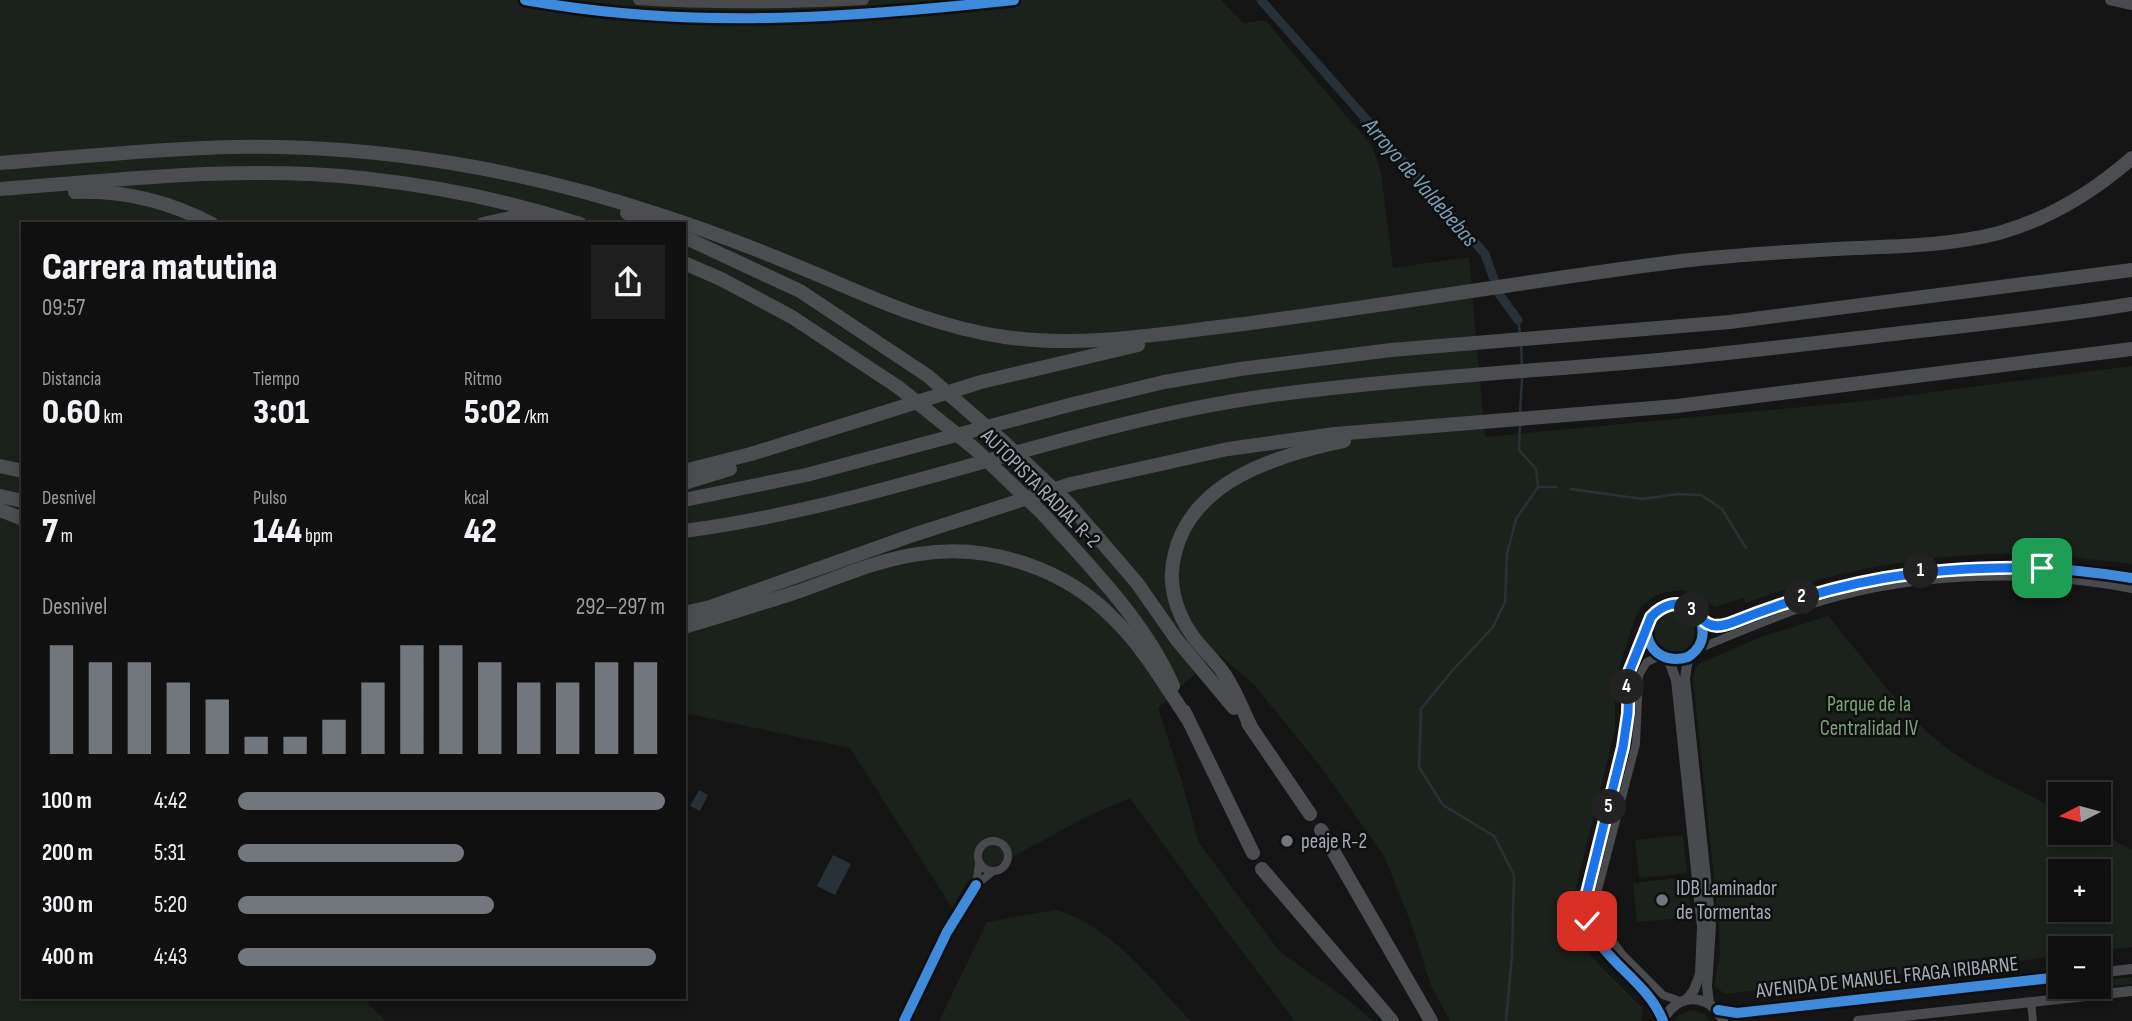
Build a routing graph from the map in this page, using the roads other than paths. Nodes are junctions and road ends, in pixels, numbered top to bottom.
1 (525, 0) edge
2 (638, 0) edge
3 (864, 0) edge
4 (1014, 0) edge
5 (2110, 0) edge
6 (2132, 5) edge
7 (2132, 158) edge
8 (0, 163) edge
9 (528, 179) junction
10 (0, 189) edge
11 (0, 195) edge
12 (208, 222) edge
13 (492, 222) edge
14 (549, 222) edge
15 (574, 222) edge
16 (649, 222) edge
17 (681, 222) edge
18 (686, 224) edge
19 (686, 238) edge
20 (686, 264) edge
21 (2132, 270) edge
22 (2132, 304) edge
23 (1294, 317) junction
24 (2132, 349) edge
25 (890, 411) junction
26 (1407, 429) junction
27 (0, 466) edge
28 (686, 470) edge
29 (21, 471) edge
30 (686, 482) edge
31 (0, 496) edge
32 (686, 500) edge
33 (21, 501) edge
34 (0, 510) edge
35 (21, 518) edge
36 (686, 531) edge
37 (2132, 578) edge
38 (779, 582) junction
39 (2132, 589) edge
40 (686, 605) edge
41 (686, 613) edge
42 (1700, 620) junction
43 (686, 625) edge
44 (1647, 631) junction
45 (1698, 649) junction
46 (1688, 657) junction
47 (1665, 658) junction
48 (1187, 718) junction
49 (1252, 729) junction
50 (1310, 814) dead end
51 (1321, 830) dead end
52 (1253, 853) dead end
53 (979, 864) junction
54 (1262, 869) dead end
55 (992, 872) junction
56 (976, 886) junction
57 (2132, 969) edge
58 (2111, 971) edge
59 (2048, 978) edge
60 (2132, 990) edge
61 (1684, 1000) junction
62 (2031, 1002) junction
63 (1709, 1003) junction
64 (1718, 1010) junction
65 (904, 1021) edge
66 (1392, 1021) edge
67 (1431, 1021) edge
68 (1663, 1021) edge
69 (1723, 1021) edge
70 (1858, 1021) edge
71 (2033, 1021) edge

1 - 4 street
2 - 3 street
5 - 6 street
7 - 23 highway
8 - 9 highway
9 - 16 highway
9 - 17 highway
10 - 15 highway
11 - 12 highway
13 - 14 highway
18 - 23 highway
19 - 49 highway, AUTOPISTA RADIAL R-2, bridge
20 - 48 highway, AUTOPISTA RADIAL R-2, bridge
21 - 32 highway
22 - 36 highway
23 - 25 highway
24 - 26 highway
25 - 28 highway
25 - 30 highway
26 - 38 highway
26 - 49 highway
27 - 29 highway
31 - 33 highway
34 - 35 highway
37 - 42 street
38 - 40 highway
38 - 41 highway
39 - 45 street
42 - 44 street
42 - 45 street
43 - 48 highway
44 - 47 street
44 - 68 street
45 - 46 street
46 - 47 street
46 - 63 street
47 - 61 street
47 - 61 street
48 - 52 highway, AUTOPISTA RADIAL R-2
49 - 50 highway, AUTOPISTA RADIAL R-2
51 - 67 highway
53 - 55 street
53 - 55 street
53 - 56 street
54 - 66 highway
55 - 56 street
56 - 65 street
57 - 58 street
59 - 64 street, AVENIDA DE MANUEL FRAGA IRIBARNE
60 - 62 street, AVENIDA DE MANUEL FRAGA IRIBARNE
61 - 63 street
61 - 68 street
62 - 70 street, AVENIDA DE MANUEL FRAGA IRIBARNE
62 - 71 street
63 - 64 street
64 - 69 street

